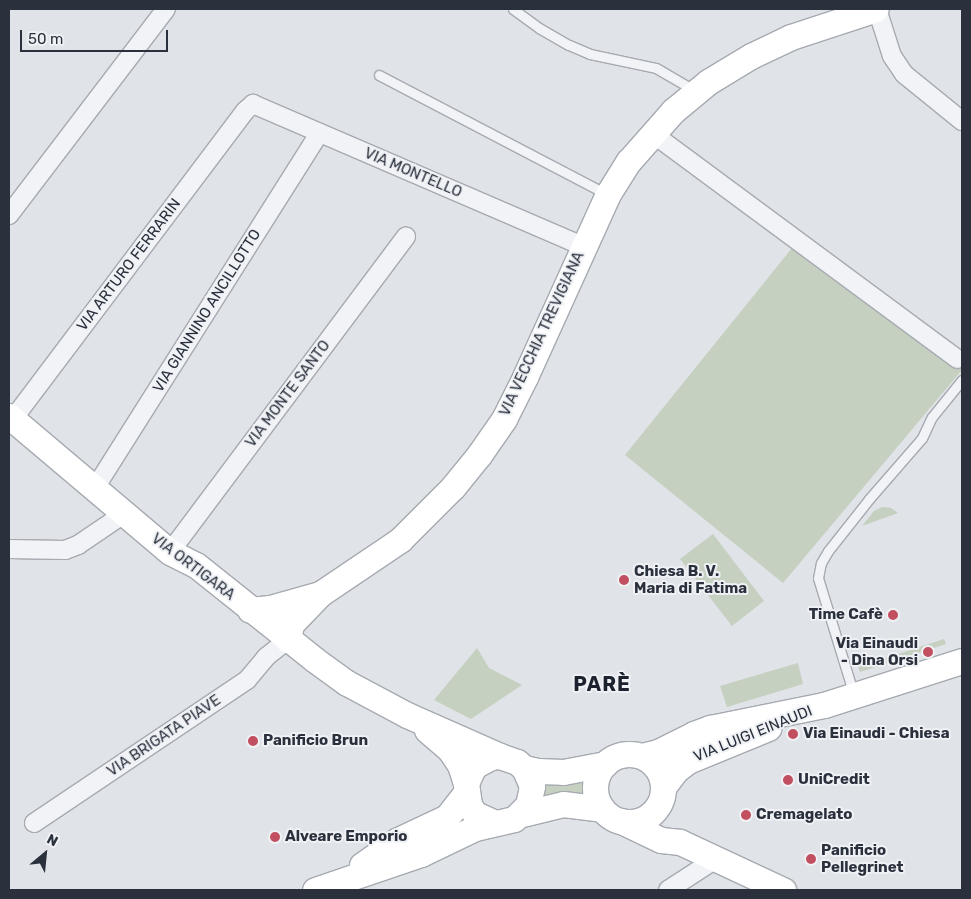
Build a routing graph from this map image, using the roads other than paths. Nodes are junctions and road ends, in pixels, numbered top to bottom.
1 (166, 9) edge
2 (512, 9) edge
3 (876, 9) edge
4 (379, 75) dead end
5 (696, 92) junction
6 (245, 111) joint
7 (962, 121) edge
8 (319, 133) junction
9 (652, 133) junction
10 (608, 194) junction
11 (9, 215) edge
12 (406, 236) dead end
13 (582, 246) junction
14 (957, 359) dead end
15 (962, 380) edge
16 (11, 418) edge
17 (95, 488) junction
18 (125, 513) junction
19 (9, 549) edge
20 (170, 552) junction
21 (320, 594) junction
22 (250, 610) junction
23 (288, 640) junction
24 (962, 660) edge
25 (854, 695) junction
26 (824, 705) junction
27 (414, 718) junction
28 (500, 756) junction
29 (642, 756) junction
30 (605, 764) junction
31 (524, 768) junction
32 (465, 789) junction
33 (662, 794) junction
34 (522, 814) junction
35 (611, 815) junction
36 (34, 823) dead end
37 (495, 823) junction
38 (680, 842) junction
39 (716, 859) junction
40 (325, 886) edge
41 (668, 890) edge
42 (783, 890) edge

1 - 11 street
2 - 5 lane
3 - 5 street, VIA VECCHIA TREVIGIANA
3 - 7 street
4 - 10 lane
5 - 9 street, VIA VECCHIA TREVIGIANA
6 - 8 street, VIA MONTELLO
6 - 16 street, VIA ARTURO FERRARIN
8 - 13 street, VIA MONTELLO
8 - 17 street, VIA GIANNINO ANCILLOTTO
9 - 10 street, VIA VECCHIA TREVIGIANA
9 - 14 street
10 - 13 street, VIA VECCHIA TREVIGIANA
12 - 20 street, VIA MONTE SANTO
13 - 21 street, VIA VECCHIA TREVIGIANA
15 - 25 lane
16 - 17 street, VIA ORTIGARA
17 - 18 street, VIA ORTIGARA
18 - 19 street
18 - 20 street, VIA ORTIGARA
20 - 22 street, VIA ORTIGARA
21 - 22 street, VIA VECCHIA TREVIGIANA
21 - 23 street, VIA VECCHIA TREVIGIANA
22 - 23 street, VIA ORTIGARA
23 - 27 street, VIA ORTIGARA
23 - 36 street, VIA BRIGATA PIAVE
24 - 25 street, VIA LUIGI EINAUDI
25 - 26 street, VIA LUIGI EINAUDI
26 - 29 street, VIA LUIGI EINAUDI
26 - 33 street, VIA LUIGI EINAUDI
27 - 28 street, VIA ORTIGARA
27 - 32 street, VIA ORTIGARA
28 - 31 street, VIA LUIGI EINAUDI
28 - 32 street, VIA LUIGI EINAUDI
29 - 30 street, VIA LUIGI EINAUDI
29 - 33 street
30 - 31 street, VIA LUIGI EINAUDI
30 - 35 street
31 - 34 street
32 - 37 street
32 - 40 street, VIA LUIGI EINAUDI
33 - 35 street, VIA LUIGI EINAUDI
33 - 38 street
34 - 35 street, VIA LUIGI EINAUDI
34 - 37 street, VIA LUIGI EINAUDI
35 - 38 street
37 - 40 street, VIA LUIGI EINAUDI
38 - 39 street
39 - 41 street
39 - 42 street

